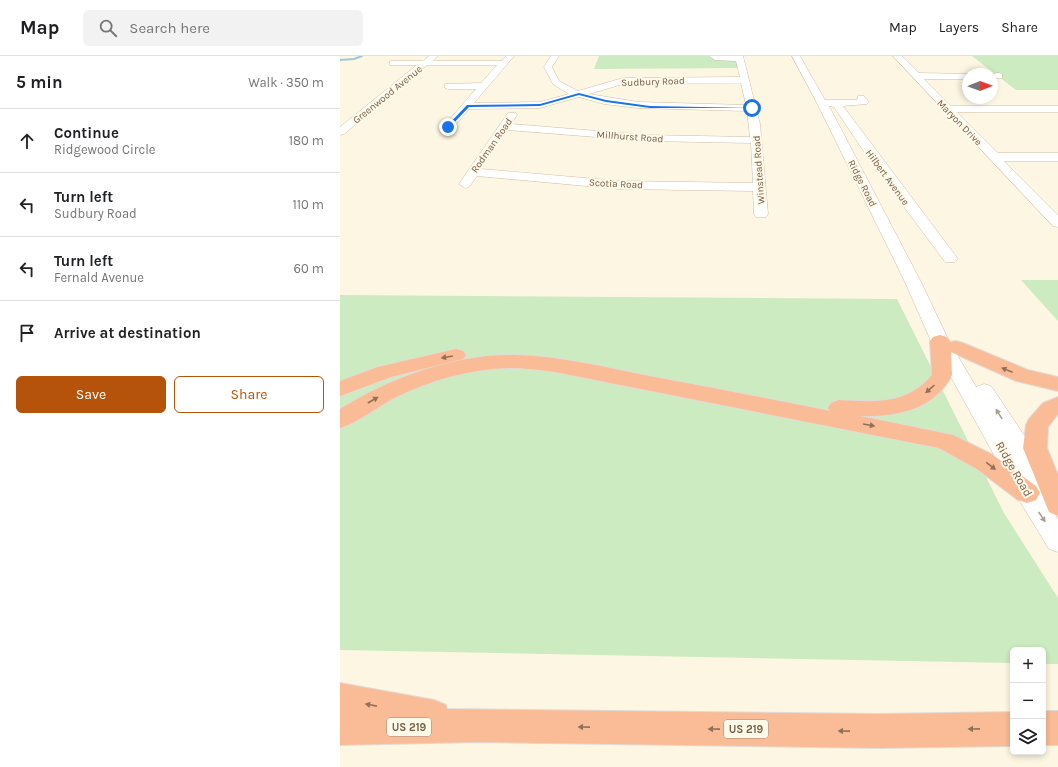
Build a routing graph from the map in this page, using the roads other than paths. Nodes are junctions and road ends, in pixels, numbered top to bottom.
1 (434, 56) edge
2 (555, 56) edge
3 (713, 56) edge
4 (796, 56) edge
5 (897, 56) edge
6 (739, 57) edge
7 (507, 60) edge
8 (393, 63) dead end
9 (425, 63) junction
10 (916, 76) junction
11 (962, 76) edge
12 (745, 80) junction
13 (448, 86) dead end
14 (485, 86) junction
15 (579, 94) junction
16 (861, 98) dead end
17 (828, 103) junction
18 (519, 105) junction
19 (468, 106) junction
20 (752, 108) junction
21 (948, 109) junction
22 (1058, 109) edge
23 (504, 126) junction
24 (448, 127) dead end
25 (340, 132) edge
26 (756, 140) junction
27 (993, 157) junction
28 (1058, 157) edge
29 (472, 172) junction
30 (465, 184) dead end
31 (759, 187) junction
32 (761, 214) dead end
33 (1058, 223) edge
34 (950, 260) dead end
35 (948, 344) junction
36 (1058, 384) edge
37 (340, 390) edge
38 (1058, 405) edge
39 (340, 420) edge
40 (1027, 493) junction
41 (1058, 506) edge
42 (1058, 541) edge
43 (340, 700) edge
44 (478, 725) junction
45 (340, 728) edge
46 (1046, 728) edge
47 (1058, 728) edge
48 (1010, 729) edge

1 - 9 street, Greenwood Avenue
2 - 15 street
3 - 6 street
4 - 17 street, Ridge Road
5 - 10 street, Maryon Drive
6 - 12 street, Winstead Road
7 - 9 street
7 - 14 street
8 - 9 street
9 - 25 street, Greenwood Avenue
10 - 11 street
10 - 21 street, Maryon Drive
12 - 15 street, Sudbury Road
12 - 20 street, Winstead Road
13 - 14 street
14 - 19 street
15 - 18 street, Sudbury Road
15 - 20 street
16 - 17 street
17 - 34 street, Hilbert Avenue
17 - 35 street, Ridge Road
18 - 19 street, Sudbury Road
18 - 23 street, Rodman Road
19 - 24 street
20 - 26 street, Winstead Road
21 - 22 street
21 - 27 street, Maryon Drive
23 - 26 street, Millhurst Road
23 - 29 street, Rodman Road
26 - 31 street, Winstead Road
27 - 28 street
27 - 33 street, Maryon Drive
29 - 30 street, Rodman Road
29 - 31 street, Scotia Road
31 - 32 street, Winstead Road
36 -> 35 highway
35 -> 37 highway
35 - 40 street, Ridge Road
41 -> 35 street, Ridge Road
38 - 41 highway
39 -> 40 highway
40 -> 42 street, Ridge Road
44 -> 43 highway
44 - 45 highway, US 219
48 -> 44 highway, US 219
46 - 47 highway

